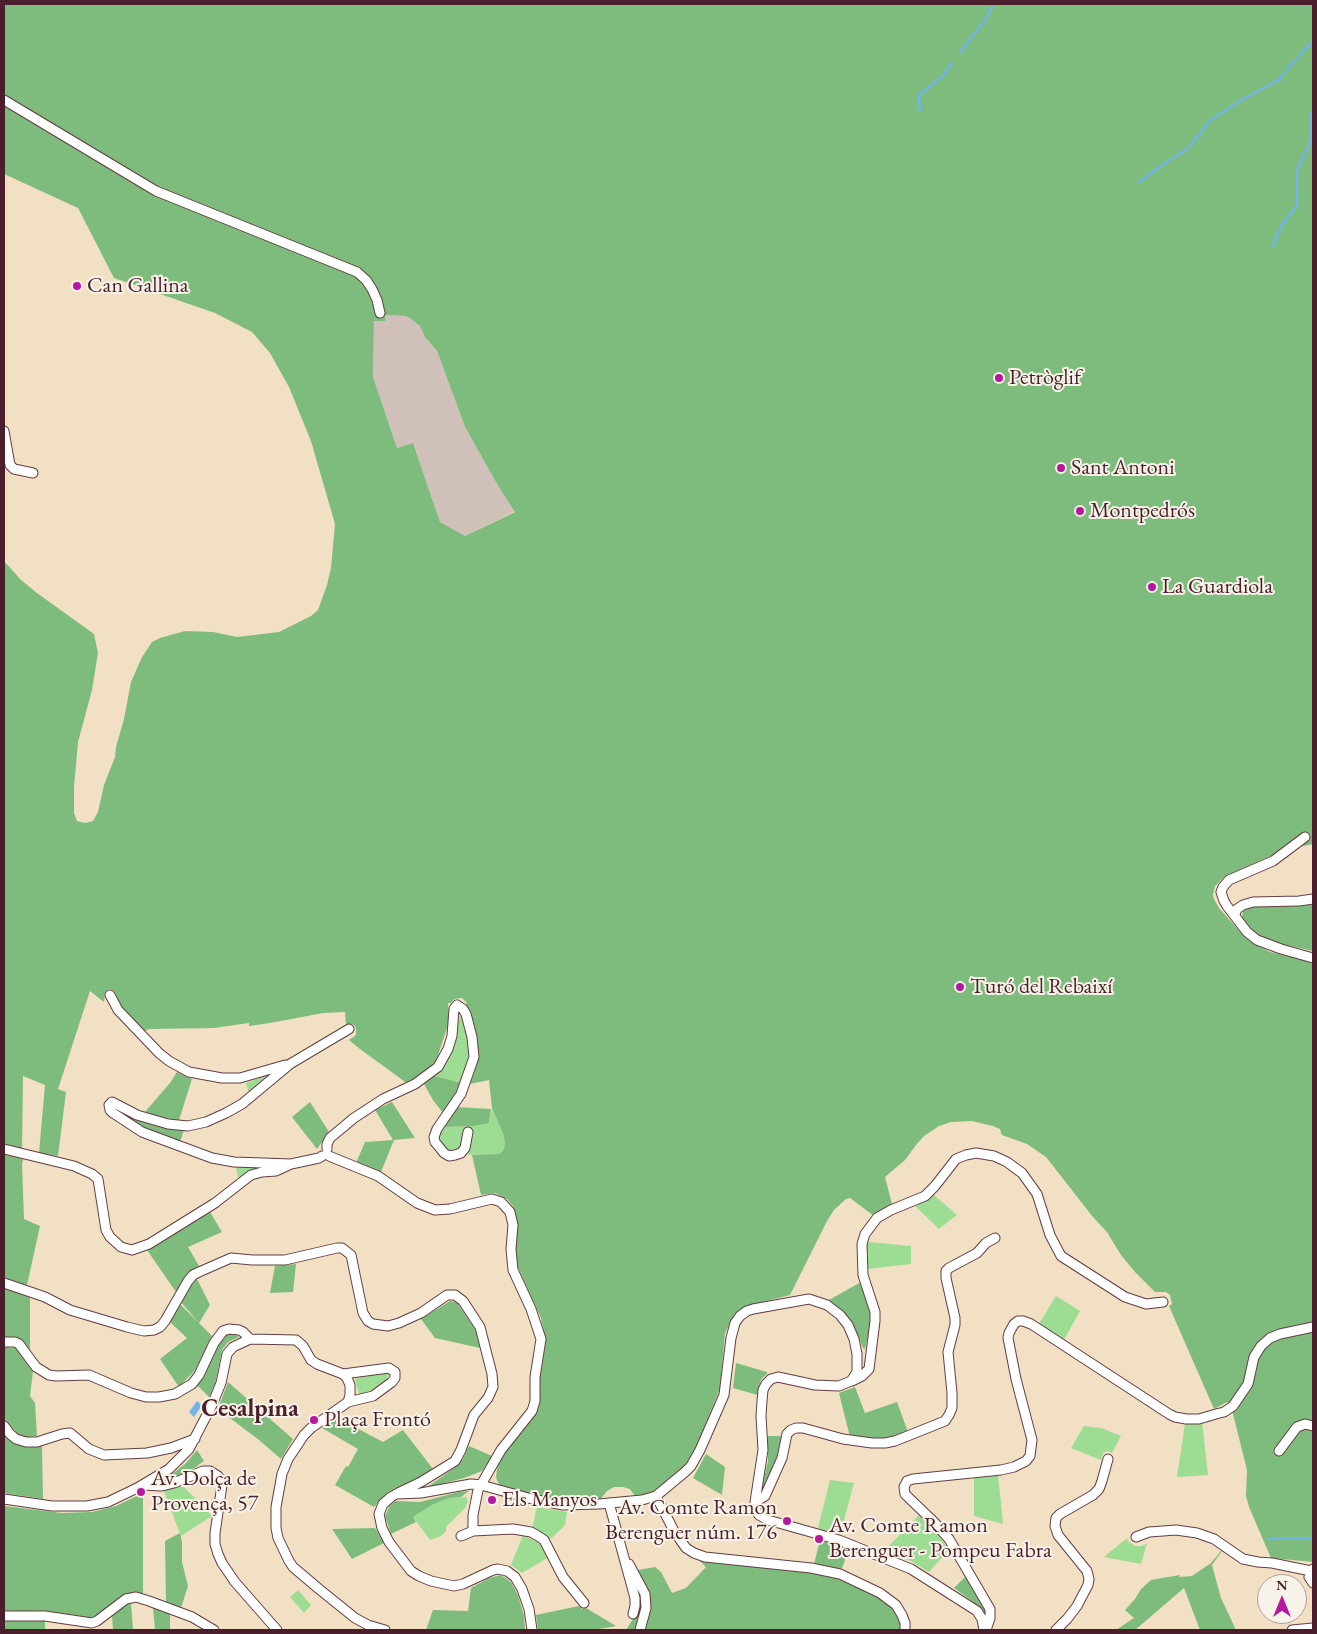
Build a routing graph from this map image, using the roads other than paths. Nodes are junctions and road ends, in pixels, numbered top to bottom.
1 (4, 100) edge
2 (380, 313) dead end
3 (4, 431) edge
4 (33, 473) dead end
5 (1304, 836) dead end
6 (1313, 899) edge
7 (1235, 914) junction
8 (1313, 958) edge
9 (110, 995) dead end
10 (349, 1029) dead end
11 (290, 1064) junction
12 (468, 1132) dead end
13 (4, 1149) edge
14 (326, 1154) junction
15 (291, 1164) junction
16 (995, 1238) dead end
17 (4, 1283) edge
18 (1163, 1302) dead end
19 (1313, 1327) edge
20 (250, 1339) junction
21 (4, 1342) edge
22 (343, 1374) junction
23 (851, 1381) junction
24 (348, 1402) junction
25 (4, 1426) edge
26 (1313, 1426) edge
27 (195, 1439) junction
28 (1280, 1451) dead end
29 (1108, 1459) dead end
30 (142, 1485) junction
31 (481, 1485) junction
32 (396, 1494) junction
33 (656, 1496) junction
34 (4, 1499) edge
35 (755, 1502) junction
36 (609, 1503) junction
37 (473, 1532) junction
38 (461, 1536) dead end
39 (1136, 1537) dead end
40 (625, 1558) junction
41 (1312, 1570) edge
42 (1313, 1583) edge
43 (584, 1603) dead end
44 (633, 1614) dead end
45 (4, 1616) edge
46 (1313, 1628) edge
47 (214, 1630) edge
48 (277, 1630) edge
49 (385, 1630) edge
50 (532, 1630) edge
51 (640, 1630) edge
52 (905, 1630) edge
53 (985, 1630) edge
54 (1056, 1630) edge
55 (1292, 1630) edge

1 - 2 street
3 - 4 street
5 - 7 street
6 - 7 street
7 - 8 street
9 - 11 street
10 - 11 street
11 - 15 street
12 - 14 street
13 - 15 street
14 - 15 street
14 - 31 street
16 - 35 street
17 - 32 street
18 - 23 street
19 - 53 street
20 - 21 street
20 - 22 street
20 - 27 street
22 - 24 street
22 - 24 street
23 - 33 street
23 - 35 street
24 - 49 street
25 - 27 street
26 - 28 street
27 - 30 street
29 - 54 street
30 - 34 street
30 - 48 street
31 - 32 street
31 - 36 street
31 - 37 street
32 - 50 street
33 - 36 street
33 - 52 street
35 - 53 street
36 - 40 street
37 - 38 street
37 - 43 street
39 - 41 street
40 - 44 street
40 - 51 street
41 - 42 street
45 - 47 street
46 - 55 street

